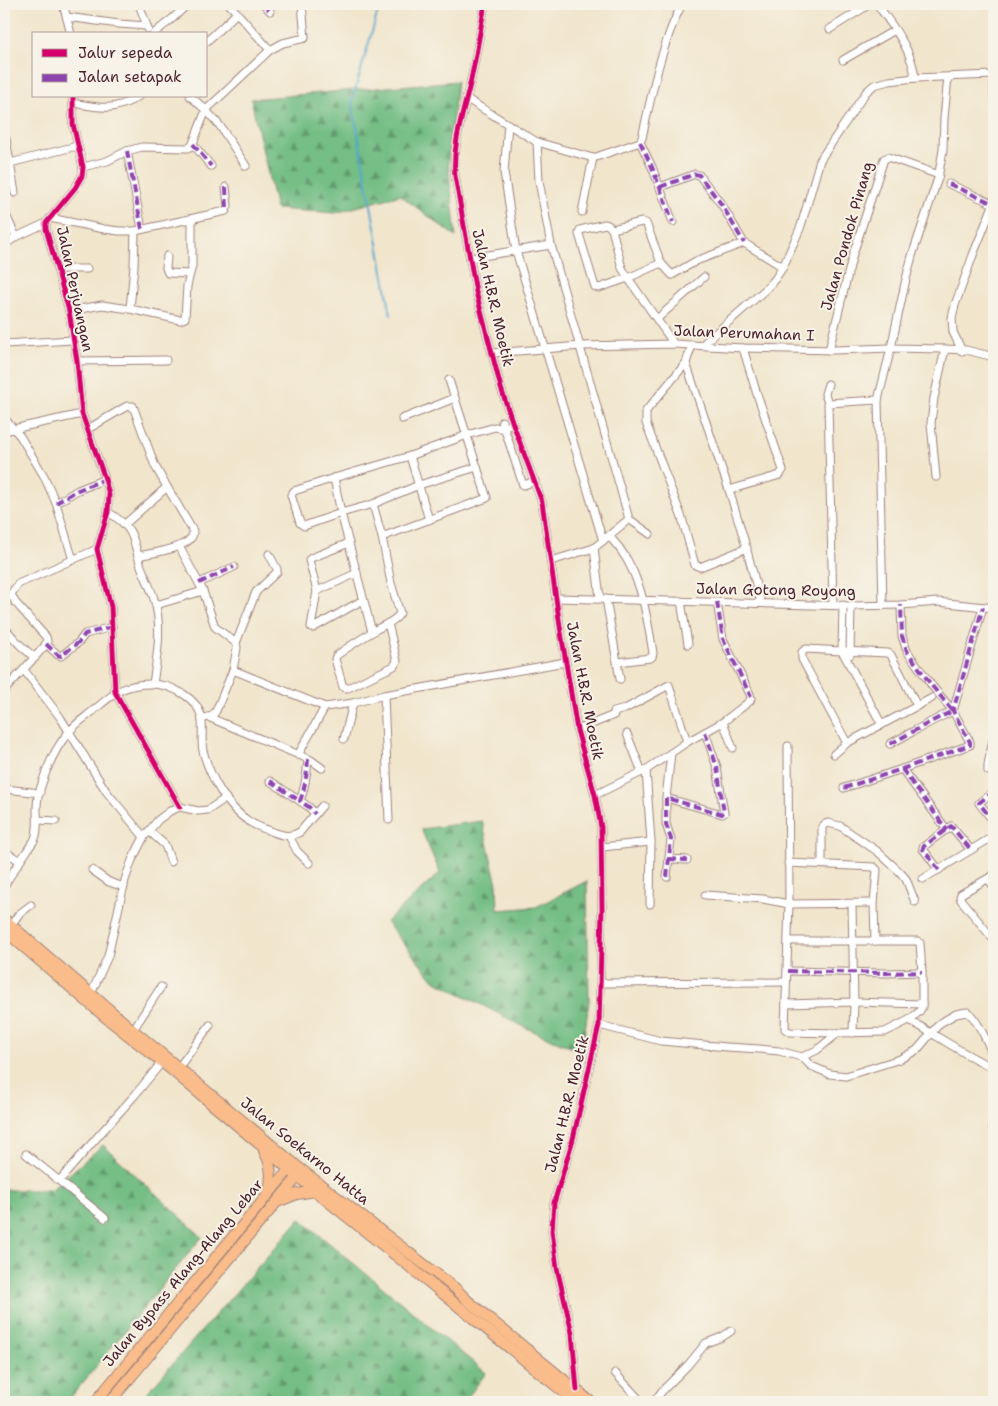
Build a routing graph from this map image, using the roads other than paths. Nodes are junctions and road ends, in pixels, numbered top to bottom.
1 (63, 4) edge
2 (139, 4) edge
3 (188, 4) edge
4 (228, 4) edge
5 (264, 4) edge
6 (302, 4) edge
7 (485, 4) edge
8 (682, 4) edge
9 (870, 4) edge
10 (877, 4) edge
11 (270, 11) dead end
12 (237, 13) junction
13 (67, 17) junction
14 (147, 26) junction
15 (830, 29) dead end
16 (895, 30) junction
17 (71, 32) edge
18 (151, 32) edge
19 (155, 32) edge
20 (208, 40) edge
21 (270, 50) junction
22 (843, 60) dead end
23 (994, 75) edge
24 (948, 77) junction
25 (915, 78) junction
26 (994, 83) edge
27 (135, 98) edge
28 (192, 98) edge
29 (994, 98) edge
30 (466, 99) junction
31 (73, 100) edge
32 (206, 110) junction
33 (508, 124) junction
34 (6, 139) dead end
35 (537, 142) junction
36 (640, 142) junction
37 (193, 144) junction
38 (77, 146) junction
39 (127, 151) junction
40 (593, 158) junction
41 (10, 163) junction
42 (211, 166) dead end
43 (246, 166) dead end
44 (83, 167) junction
45 (939, 175) junction
46 (949, 184) dead end
47 (226, 187) dead end
48 (660, 187) junction
49 (15, 193) dead end
50 (994, 203) edge
51 (4, 211) edge
52 (582, 212) dead end
53 (48, 220) junction
54 (192, 220) junction
55 (672, 222) dead end
56 (612, 229) junction
57 (139, 230) junction
58 (16, 237) junction
59 (744, 243) junction
60 (4, 245) edge
61 (551, 245) junction
62 (516, 251) junction
63 (167, 256) dead end
64 (470, 258) junction
65 (661, 262) junction
66 (782, 267) junction
67 (57, 269) junction
68 (87, 269) dead end
69 (189, 274) junction
70 (704, 277) dead end
71 (628, 278) junction
72 (130, 309) junction
73 (69, 311) junction
74 (657, 320) junction
75 (73, 340) junction
76 (4, 344) edge
77 (674, 344) junction
78 (692, 345) junction
79 (702, 345) junction
80 (580, 346) junction
81 (743, 348) junction
82 (892, 348) junction
83 (546, 349) junction
84 (945, 349) junction
85 (829, 350) junction
86 (962, 351) junction
87 (492, 353) junction
88 (994, 357) edge
89 (166, 360) dead end
90 (77, 361) junction
91 (686, 364) junction
92 (449, 380) dead end
93 (828, 384) dead end
94 (455, 398) junction
95 (878, 400) junction
96 (828, 403) junction
97 (82, 414) junction
98 (4, 418) edge
99 (402, 418) dead end
100 (512, 421) junction
101 (503, 424) junction
102 (13, 429) junction
103 (88, 429) junction
104 (4, 431) edge
105 (467, 436) junction
106 (410, 456) junction
107 (477, 467) junction
108 (334, 478) junction
109 (936, 478) dead end
110 (106, 479) junction
111 (535, 481) junction
112 (419, 485) junction
113 (167, 487) junction
114 (728, 490) junction
115 (56, 503) junction
116 (373, 504) junction
117 (108, 512) junction
118 (341, 513) junction
119 (629, 519) junction
120 (429, 520) junction
121 (125, 524) junction
122 (650, 534) dead end
123 (382, 537) junction
124 (606, 539) junction
125 (349, 543) junction
126 (179, 546) junction
127 (594, 548) junction
128 (747, 548) junction
129 (97, 549) junction
130 (269, 554) dead end
131 (138, 556) junction
132 (73, 560) junction
133 (551, 561) junction
134 (234, 567) dead end
135 (357, 573) junction
136 (199, 583) junction
137 (203, 591) junction
138 (317, 591) junction
139 (556, 598) junction
140 (603, 598) junction
141 (364, 600) junction
142 (644, 600) junction
143 (681, 601) junction
144 (717, 602) junction
145 (761, 603) junction
146 (156, 605) junction
147 (833, 605) junction
148 (883, 605) junction
149 (901, 605) junction
150 (847, 606) junction
151 (983, 606) junction
152 (994, 608) edge
153 (388, 623) junction
154 (4, 627) edge
155 (112, 627) junction
156 (372, 632) junction
157 (236, 643) junction
158 (46, 644) junction
159 (688, 644) dead end
160 (842, 651) junction
161 (850, 651) junction
162 (35, 658) junction
163 (565, 662) junction
164 (618, 662) junction
165 (850, 668) junction
166 (24, 670) junction
167 (233, 670) junction
168 (620, 679) dead end
169 (153, 684) junction
170 (5, 687) edge
171 (115, 692) junction
172 (384, 695) junction
173 (932, 698) dead end
174 (353, 704) junction
175 (917, 706) junction
176 (324, 707) junction
177 (953, 711) junction
178 (205, 718) junction
179 (723, 722) junction
180 (882, 725) junction
181 (576, 730) junction
182 (69, 731) junction
183 (705, 732) junction
184 (627, 734) dead end
185 (994, 735) edge
186 (344, 739) dead end
187 (686, 742) junction
188 (847, 743) junction
189 (890, 744) dead end
190 (788, 746) dead end
191 (733, 748) dead end
192 (671, 753) junction
193 (298, 754) junction
194 (834, 754) dead end
195 (308, 759) junction
196 (322, 768) dead end
197 (902, 769) junction
198 (644, 771) junction
199 (988, 771) dead end
200 (270, 781) dead end
201 (844, 788) dead end
202 (6, 789) dead end
203 (994, 791) edge
204 (40, 793) junction
205 (595, 795) junction
206 (226, 798) junction
207 (666, 798) junction
208 (300, 801) junction
209 (322, 806) dead end
210 (180, 807) junction
211 (315, 814) junction
212 (38, 820) junction
213 (389, 820) dead end
214 (56, 821) dead end
215 (994, 822) edge
216 (947, 830) junction
217 (149, 831) junction
218 (289, 836) junction
219 (994, 836) edge
220 (144, 837) junction
221 (651, 842) junction
222 (602, 847) junction
223 (971, 850) junction
224 (4, 851) edge
225 (669, 859) junction
226 (687, 860) dead end
227 (20, 861) junction
228 (171, 862) dead end
229 (309, 863) dead end
230 (788, 863) junction
231 (822, 864) junction
232 (92, 870) dead end
233 (939, 870) junction
234 (667, 877) dead end
235 (991, 877) edge
236 (923, 879) dead end
237 (4, 886) edge
238 (124, 887) junction
239 (994, 887) edge
240 (705, 895) dead end
241 (915, 902) dead end
242 (874, 903) junction
243 (650, 904) dead end
244 (789, 904) junction
245 (852, 904) junction
246 (31, 905) dead end
247 (6, 925) edge
248 (875, 940) junction
249 (994, 940) edge
250 (788, 941) junction
251 (853, 941) junction
252 (788, 971) junction
253 (854, 972) junction
254 (922, 972) junction
255 (601, 982) junction
256 (786, 982) junction
257 (161, 987) dead end
258 (91, 994) junction
259 (854, 1002) junction
260 (786, 1004) junction
261 (922, 1004) junction
262 (909, 1020) junction
263 (210, 1025) dead end
264 (599, 1025) junction
265 (133, 1030) junction
266 (838, 1033) junction
267 (853, 1033) junction
268 (933, 1033) junction
269 (802, 1057) junction
270 (994, 1060) edge
271 (162, 1062) junction
272 (179, 1067) junction
273 (994, 1068) edge
274 (262, 1147) junction
275 (26, 1154) dead end
276 (291, 1166) junction
277 (301, 1174) junction
278 (60, 1180) junction
279 (315, 1191) junction
280 (268, 1193) junction
281 (276, 1203) junction
282 (105, 1218) dead end
283 (731, 1331) dead end
284 (616, 1372) dead end
285 (577, 1390) junction
286 (95, 1402) edge
287 (110, 1402) edge
288 (576, 1402) edge
289 (591, 1402) edge
290 (643, 1402) edge
291 (654, 1402) edge

1 - 13 street
2 - 14 street
3 - 19 street
4 - 12 street
5 - 11 street
6 - 21 street
7 - 30 street, Jalan H.B.R. Moetik
8 - 36 street
9 - 15 street
10 - 16 street
12 - 20 street
12 - 21 street
13 - 14 street
13 - 17 street
14 - 18 street
16 - 22 street
16 - 25 street
21 - 32 street
23 - 24 street
24 - 25 street
24 - 45 street
25 - 66 street
26 - 29 street
27 - 31 street
28 - 32 street
30 - 33 street
30 - 64 street, Jalan H.B.R. Moetik
31 - 38 street
32 - 37 street
32 - 43 street
33 - 35 street
33 - 62 street
34 - 41 street
35 - 40 street
35 - 61 street
36 - 40 street
36 - 48 street
37 - 39 street
37 - 42 street
38 - 41 street
38 - 44 street
39 - 44 street
39 - 57 street
40 - 52 street
41 - 49 street
44 - 53 street, Jalan Perjuangan
45 - 82 street
45 - 85 street, Jalan Pondok Pinang
46 - 50 street
47 - 54 street
48 - 55 street
48 - 59 street
50 - 86 street
51 - 58 street
53 - 57 street
53 - 58 street
53 - 67 street, Jalan Perjuangan
54 - 57 street
54 - 69 street
56 - 65 street
56 - 71 street
56 - 71 street
57 - 72 street
58 - 60 street
59 - 65 street
59 - 66 street
61 - 62 street
61 - 80 street
62 - 64 street
62 - 83 street
63 - 69 street
64 - 87 street, Jalan H.B.R. Moetik
65 - 71 street
66 - 79 street
67 - 68 street
67 - 73 street, Jalan Perjuangan
69 - 72 street
70 - 74 street
71 - 74 street
72 - 73 street
73 - 75 street, Jalan Perjuangan
74 - 77 street
75 - 76 street
75 - 90 street, Jalan Perjuangan
77 - 78 street, Jalan Perumahan I
77 - 80 street, Jalan Perumahan I
78 - 79 street, Jalan Perumahan I
78 - 91 street
79 - 81 street, Jalan Perumahan I
80 - 83 street, Jalan Perumahan I
80 - 119 street
81 - 85 street, Jalan Perumahan I
81 - 114 street
82 - 84 street, Jalan Perumahan I
82 - 85 street, Jalan Perumahan I
82 - 95 street
83 - 87 street, Jalan Perumahan I
83 - 124 street
84 - 86 street, Jalan Perumahan I
84 - 109 street
86 - 88 street, Jalan Perumahan I
87 - 100 street, Jalan H.B.R. Moetik
89 - 90 street
90 - 97 street, Jalan Perjuangan
91 - 114 street
91 - 128 street
92 - 94 street
93 - 96 street
94 - 99 street
94 - 105 street
95 - 96 street
95 - 148 street
96 - 147 street
97 - 102 street
97 - 103 street, Jalan Perjuangan
98 - 102 street
100 - 101 street
100 - 111 street, Jalan H.B.R. Moetik
101 - 105 street
101 - 111 street
102 - 104 street
102 - 115 street
103 - 110 street, Jalan Perjuangan
103 - 113 street
105 - 106 street
105 - 107 street
106 - 108 street
106 - 112 street
107 - 112 street
107 - 120 street
108 - 118 street
108 - 118 street
110 - 115 street
110 - 117 street, Jalan Perjuangan
111 - 133 street, Jalan H.B.R. Moetik
112 - 116 street
112 - 120 street
113 - 121 street
113 - 126 street
114 - 128 street
115 - 132 street
116 - 118 street
116 - 123 street
117 - 121 street
117 - 129 street, Jalan Perjuangan
118 - 125 street
119 - 122 street
119 - 124 street
120 - 123 street
121 - 131 street
123 - 153 street
124 - 127 street
124 - 142 street
125 - 135 street
125 - 138 street
126 - 131 street
126 - 136 street
127 - 133 street
127 - 140 street
128 - 145 street
129 - 132 street
129 - 155 street
130 - 157 street
131 - 146 street
132 - 158 street
133 - 139 street, Jalan H.B.R. Moetik
134 - 136 street
135 - 138 street
135 - 141 street
136 - 137 street
137 - 146 street
137 - 157 street
138 - 141 street
139 - 140 street, Jalan Gotong Royong
139 - 163 street, Jalan H.B.R. Moetik
140 - 142 street, Jalan Gotong Royong
140 - 164 street
141 - 156 street
142 - 143 street, Jalan Gotong Royong
142 - 164 street
143 - 144 street, Jalan Gotong Royong
143 - 159 street
144 - 145 street, Jalan Gotong Royong
144 - 179 street
145 - 147 street, Jalan Gotong Royong
146 - 169 street
147 - 150 street, Jalan Gotong Royong
148 - 149 street, Jalan Gotong Royong
148 - 150 street, Jalan Gotong Royong
149 - 151 street, Jalan Gotong Royong
149 - 177 street
150 - 160 street
150 - 161 street
151 - 152 street, Jalan Gotong Royong
151 - 177 street
153 - 156 street
153 - 156 street
154 - 162 street
155 - 158 street
155 - 171 street
157 - 167 street
158 - 162 street
160 - 161 street
160 - 165 street
160 - 188 street
161 - 165 street
161 - 175 street
162 - 166 street
163 - 172 street
163 - 181 street, Jalan H.B.R. Moetik
164 - 168 street
165 - 180 street
166 - 170 street
166 - 182 street
167 - 176 street
167 - 178 street
169 - 171 street
169 - 178 street
171 - 182 street
171 - 210 street
172 - 174 street
172 - 213 street
173 - 175 street
174 - 176 street
174 - 186 street
175 - 180 street
176 - 193 street
177 - 189 street
177 - 197 street
178 - 193 street
178 - 206 street
179 - 183 street
179 - 191 street
180 - 188 street
181 - 187 street
181 - 205 street, Jalan H.B.R. Moetik
182 - 204 street
182 - 220 street
183 - 187 street
183 - 207 street
184 - 198 street
185 - 199 street
187 - 192 street
188 - 194 street
190 - 230 street
192 - 198 street
192 - 207 street
193 - 195 street
195 - 196 street
195 - 208 street
197 - 201 street
197 - 216 street
198 - 205 street
198 - 221 street
200 - 208 street
202 - 204 street
203 - 215 street
204 - 212 street
205 - 222 street, Jalan H.B.R. Moetik
206 - 210 street
206 - 218 street
207 - 225 street
208 - 211 street
209 - 211 street
210 - 217 street
211 - 218 street
212 - 214 street
212 - 227 street
216 - 223 street
216 - 233 street
217 - 220 street
217 - 228 street
218 - 229 street
219 - 223 street
220 - 238 street
221 - 222 street
221 - 243 street
222 - 255 street, Jalan H.B.R. Moetik
223 - 233 street
224 - 227 street
225 - 226 street
225 - 234 street
227 - 237 street
230 - 231 street
230 - 244 street
231 - 241 street
231 - 242 street
232 - 238 street
233 - 236 street
235 - 239 street
235 - 249 street
238 - 258 street
240 - 244 street
242 - 245 street
242 - 248 street
244 - 245 street
244 - 250 street
245 - 251 street
246 - 247 street
247 - 258 highway, Jalan Soekarno Hatta
247 - 271 highway, Jalan Soekarno Hatta
248 - 251 street
248 - 254 street
250 - 251 street
250 - 252 street
251 - 253 street
252 - 253 street
252 - 256 street
253 - 254 street
253 - 259 street
254 - 261 street
255 - 256 street
255 - 264 street, Jalan H.B.R. Moetik
256 - 260 street
257 - 265 street
258 - 265 highway, Jalan Soekarno Hatta
259 - 260 street
259 - 261 street
259 - 267 street
260 - 266 street
261 - 262 street
262 - 267 street
262 - 268 street
263 - 272 street
264 - 269 street
264 - 285 street, Jalan H.B.R. Moetik
265 - 272 highway, Jalan Soekarno Hatta
266 - 267 street
266 - 269 street
268 - 269 street
268 - 270 street
268 - 273 street
271 - 274 highway, Jalan Soekarno Hatta
271 - 278 street
272 - 276 highway, Jalan Soekarno Hatta
274 - 276 highway, Jalan Soekarno Hatta
274 - 280 highway
275 - 278 street
276 - 277 highway, Jalan Soekarno Hatta
276 - 280 highway, Jalan Bypass Alang-Alang Lebar
277 - 279 highway, Jalan Soekarno Hatta
277 - 281 highway, Jalan Bypass Alang-Alang Lebar
277 - 285 highway, Jalan Soekarno Hatta
278 - 282 street
279 - 281 highway
279 - 288 highway, Jalan Soekarno Hatta
280 - 286 highway, Jalan Bypass Alang-Alang Lebar
281 - 287 highway, Jalan Bypass Alang-Alang Lebar
283 - 291 street
284 - 290 street
285 - 289 highway, Jalan Soekarno Hatta

